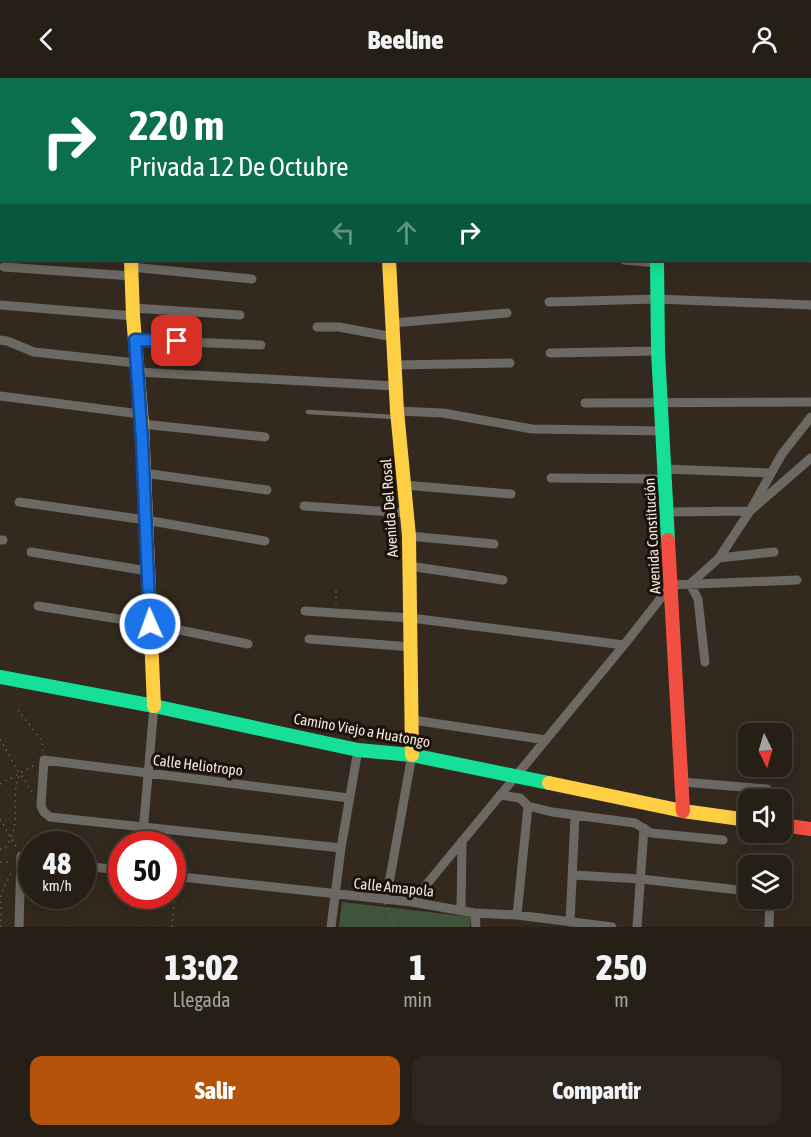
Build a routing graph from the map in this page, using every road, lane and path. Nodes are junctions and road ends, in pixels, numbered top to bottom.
1 (389, 261) edge
2 (657, 261) edge
3 (4, 267) dead end
4 (131, 268) edge
5 (252, 279) dead end
6 (657, 298) junction
7 (549, 302) dead end
8 (0, 305) edge
9 (811, 305) edge
10 (133, 312) junction
11 (507, 313) dead end
12 (240, 315) dead end
13 (393, 323) junction
14 (316, 327) dead end
15 (393, 337) junction
16 (0, 340) edge
17 (135, 340) junction
18 (261, 345) dead end
19 (658, 351) junction
20 (550, 353) dead end
21 (510, 363) dead end
22 (394, 365) junction
23 (136, 367) junction
24 (396, 386) junction
25 (0, 396) edge
26 (662, 402) junction
27 (811, 402) edge
28 (585, 404) dead end
29 (308, 412) dead end
30 (397, 414) junction
31 (811, 417) edge
32 (141, 419) junction
33 (664, 431) junction
34 (265, 437) dead end
35 (811, 458) edge
36 (144, 472) junction
37 (770, 473) junction
38 (665, 474) junction
39 (551, 478) dead end
40 (404, 485) junction
41 (267, 490) dead end
42 (511, 494) dead end
43 (19, 502) dead end
44 (304, 506) dead end
45 (750, 511) junction
46 (667, 512) junction
47 (407, 513) junction
48 (146, 520) junction
49 (409, 536) junction
50 (264, 541) dead end
51 (494, 544) dead end
52 (31, 552) dead end
53 (774, 552) dead end
54 (719, 558) junction
55 (410, 566) junction
56 (148, 571) junction
57 (503, 580) dead end
58 (797, 580) dead end
59 (690, 584) junction
60 (670, 585) junction
61 (38, 606) dead end
62 (305, 611) dead end
63 (411, 618) junction
64 (150, 624) junction
65 (309, 639) dead end
66 (248, 644) dead end
67 (624, 645) junction
68 (412, 647) junction
69 (705, 662) dead end
70 (0, 677) edge
71 (154, 706) junction
72 (18, 710) dead end
73 (413, 720) junction
74 (0, 739) edge
75 (546, 740) junction
76 (358, 750) junction
77 (412, 755) junction
78 (44, 760) junction
79 (20, 773) junction
80 (149, 774) junction
81 (516, 775) junction
82 (682, 782) junction
83 (0, 784) edge
84 (767, 789) dead end
85 (500, 795) junction
86 (349, 798) junction
87 (41, 806) junction
88 (528, 806) junction
89 (683, 811) junction
90 (576, 816) junction
91 (50, 817) junction
92 (0, 819) edge
93 (738, 819) edge
94 (143, 825) junction
95 (792, 826) edge
96 (644, 828) junction
97 (811, 829) edge
98 (48, 831) edge
99 (143, 831) edge
100 (12, 838) junction
101 (723, 840) dead end
102 (462, 841) junction
103 (341, 848) junction
104 (0, 849) edge
105 (18, 850) edge
106 (13, 870) dead end
107 (573, 875) junction
108 (186, 878) edge
109 (641, 879) junction
110 (738, 890) edge
111 (336, 896) junction
112 (386, 900) junction
113 (412, 902) junction
114 (20, 909) edge
115 (173, 909) edge
116 (770, 909) edge
117 (461, 911) junction
118 (0, 913) edge
119 (476, 913) junction
120 (517, 915) junction
121 (570, 922) junction
122 (1, 927) edge
123 (19, 927) edge
124 (172, 927) edge
125 (331, 927) edge
126 (395, 927) edge
127 (476, 927) edge
128 (612, 927) edge
129 (637, 927) edge
130 (769, 927) edge

1 - 13 main road, Avenida Del Rosal
2 - 6 main road, Avenida Constitución
3 - 4 street
4 - 5 street
4 - 10 main road
6 - 7 street
6 - 9 street
6 - 19 main road, Avenida Constitución
8 - 10 street
10 - 12 street
10 - 17 main road
11 - 13 street
13 - 15 main road, Avenida Del Rosal
14 - 15 street
15 - 22 main road, Avenida Del Rosal
16 - 23 street
17 - 18 street
17 - 23 main road
19 - 20 street
19 - 26 main road, Avenida Constitución
21 - 22 street
22 - 24 main road, Avenida Del Rosal
23 - 24 street
23 - 32 main road
24 - 30 main road, Avenida Del Rosal
25 - 32 street
26 - 27 street
26 - 28 street
26 - 33 main road, Avenida Constitución
29 - 30 lane
30 - 33 street
30 - 40 main road, Avenida Del Rosal
31 - 37 street
32 - 34 street
32 - 36 main road
33 - 38 main road, Avenida Constitución
35 - 45 street
36 - 41 street
36 - 48 main road
37 - 38 street
37 - 45 street
38 - 39 street
38 - 46 main road, Avenida Constitución
40 - 42 street
40 - 47 main road, Avenida Del Rosal
43 - 48 street
44 - 47 street
45 - 46 street
45 - 54 street
46 - 60 main road, Avenida Constitución
47 - 49 main road, Avenida Del Rosal
48 - 50 street
48 - 56 main road
49 - 51 street
49 - 55 main road, Avenida Del Rosal
52 - 56 street
53 - 54 street
54 - 59 street
55 - 57 street
55 - 63 main road, Avenida Del Rosal
56 - 64 main road
58 - 59 street
59 - 60 street
59 - 69 street
60 - 67 street
60 - 82 main road, Avenida Constitución
61 - 64 street
62 - 63 street
63 - 67 street
63 - 68 main road, Avenida Del Rosal
64 - 66 street
64 - 71 main road
65 - 68 street
67 - 75 street
68 - 73 main road, Avenida Del Rosal
70 - 71 main road, Camino Viejo a Huatongo
71 - 76 main road, Camino Viejo a Huatongo
71 - 80 street
72 - 78 path
73 - 75 street
73 - 77 main road, Avenida Del Rosal
74 - 79 path
75 - 81 street
76 - 77 main road, Camino Viejo a Huatongo
76 - 86 street
77 - 81 main road, Camino Viejo a Huatongo
77 - 112 street
78 - 79 path
78 - 80 street, Calle Heliotropo
78 - 87 street
79 - 83 path
79 - 87 path
79 - 100 path
80 - 86 street, Calle Heliotropo
80 - 94 street
81 - 85 street
81 - 89 main road, Camino Viejo a Huatongo
82 - 84 street
82 - 89 main road, Avenida Constitución
85 - 88 street
85 - 102 street
86 - 103 street
87 - 91 street
88 - 90 street
88 - 120 street
89 - 93 main road, Camino Viejo a Huatongo
90 - 96 street
90 - 107 street
91 - 94 street
91 - 98 path
92 - 100 path
94 - 99 street
94 - 103 street
95 - 97 main road
96 - 101 street
96 - 109 street
100 - 104 path
100 - 105 path
102 - 113 street
102 - 117 street
103 - 111 street
106 - 118 path
107 - 109 street
107 - 121 street
108 - 111 street, Calle Amapola
109 - 110 street
109 - 129 street
111 - 112 street, Calle Amapola
111 - 125 street
112 - 113 street, Calle Amapola
112 - 126 path
113 - 117 street, Calle Amapola
114 - 123 street
115 - 124 path
116 - 130 street
117 - 119 street, Calle Amapola
118 - 122 path
119 - 120 street, Calle Amapola
119 - 127 street
120 - 121 street, Calle Amapola
121 - 128 street, Calle Amapola

